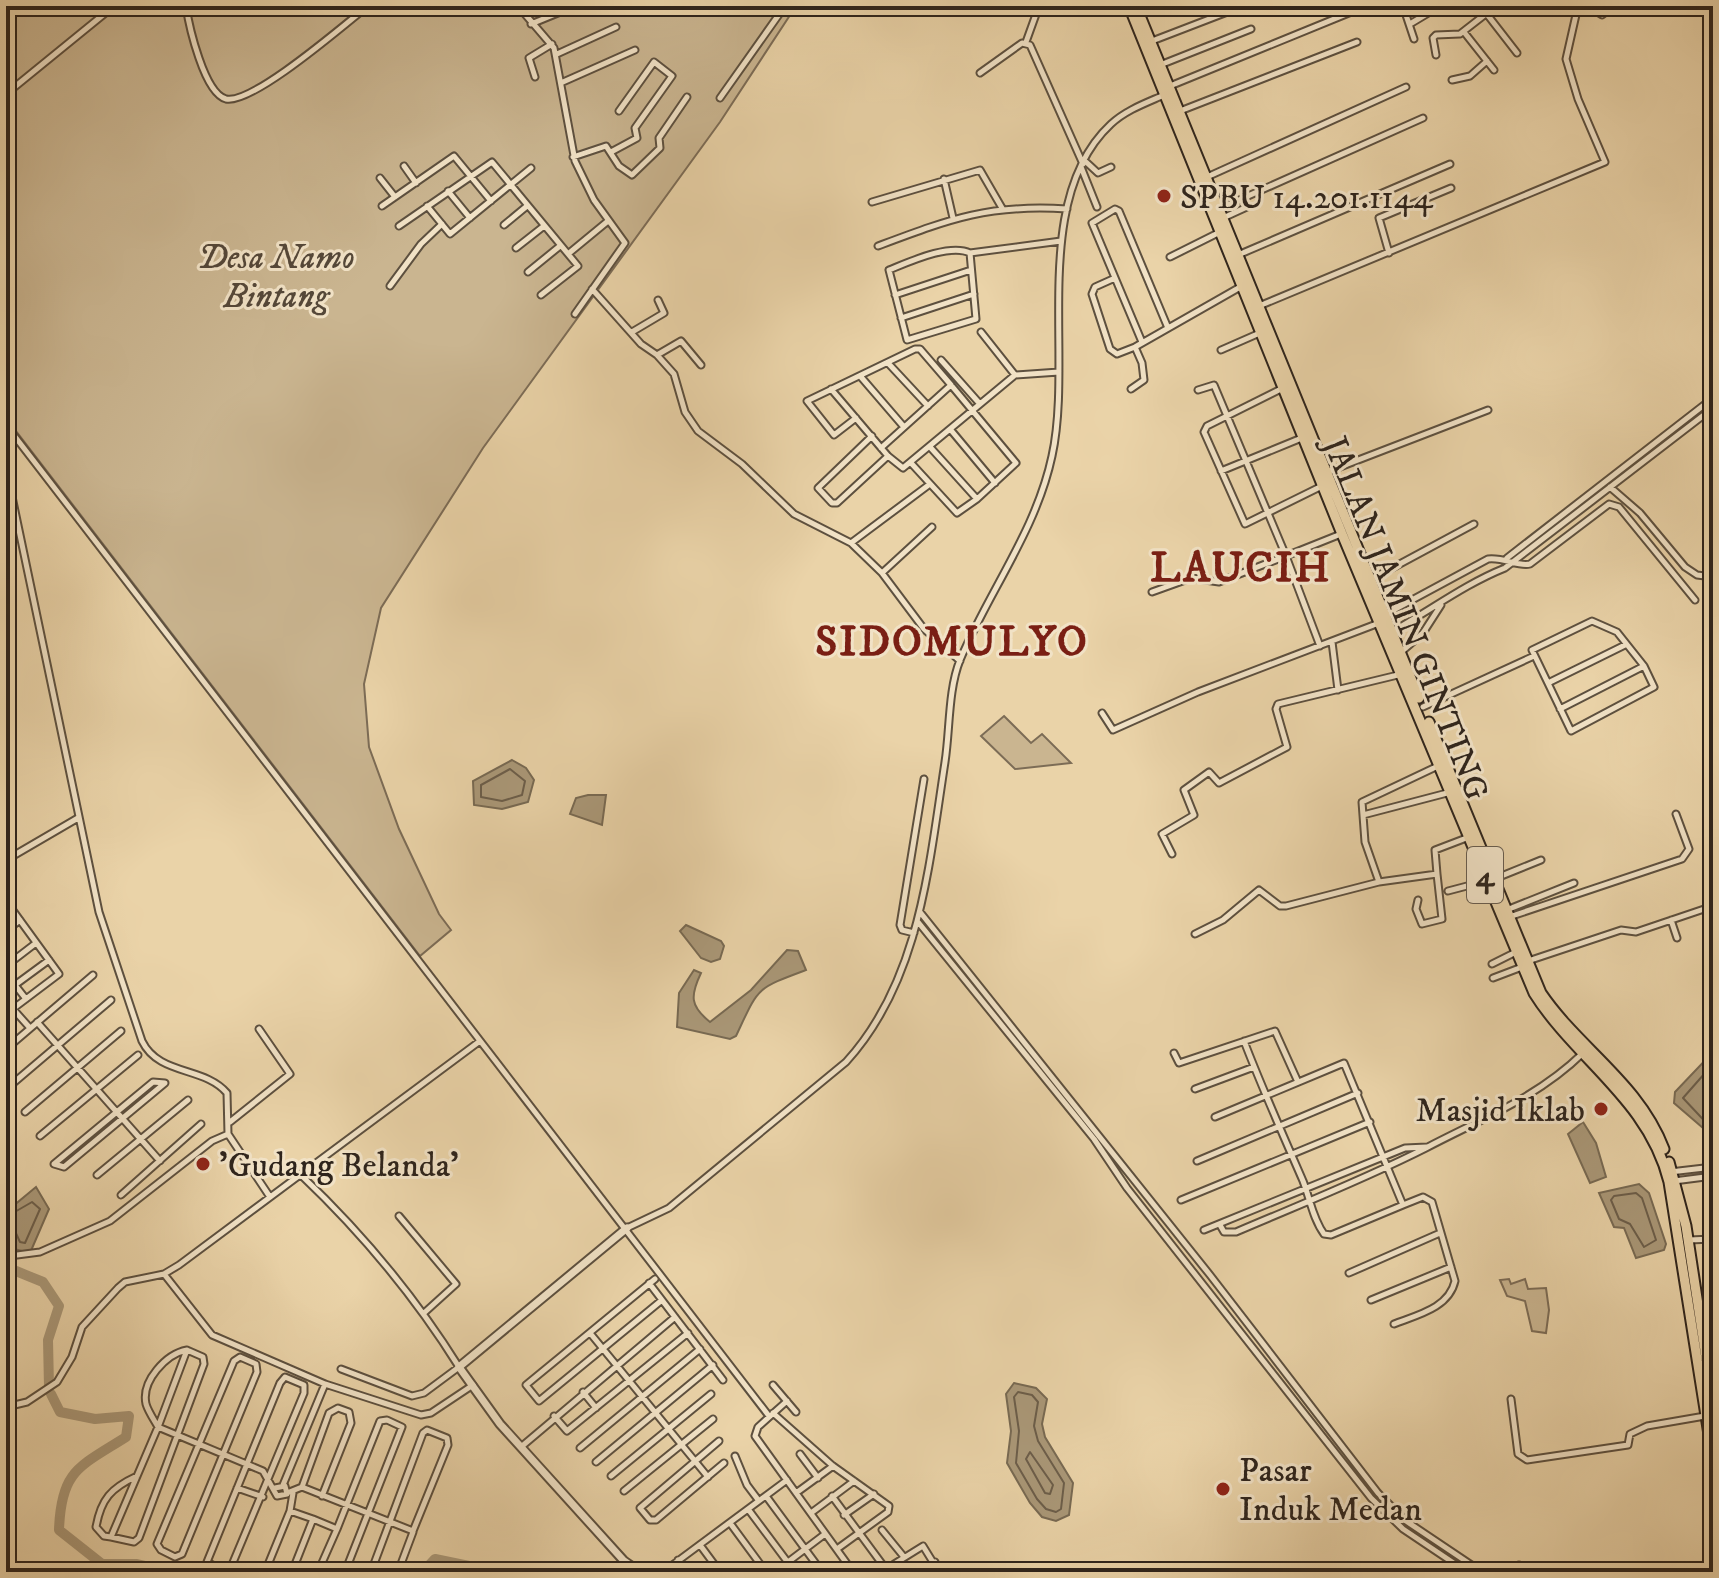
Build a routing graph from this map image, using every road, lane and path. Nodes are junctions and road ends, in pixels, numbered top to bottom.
1 (114, 6) edge
2 (186, 6) edge
3 (368, 6) edge
4 (518, 6) edge
5 (575, 6) edge
6 (737, 6) edge
7 (785, 6) edge
8 (1039, 6) edge
9 (1129, 6) edge
10 (1136, 6) edge
11 (1243, 6) edge
12 (1366, 6) edge
13 (1403, 6) edge
14 (1440, 6) edge
15 (1496, 6) edge
16 (1578, 6) edge
17 (1588, 6) edge
18 (1614, 6) edge
19 (1630, 6) edge
20 (1642, 6) edge
21 (744, 12) dead end
22 (1486, 13) junction
23 (531, 24) junction
24 (1410, 24) junction
25 (616, 27) dead end
26 (1251, 29) dead end
27 (1464, 32) junction
28 (1414, 39) dead end
29 (1151, 41) junction
30 (1026, 42) junction
31 (1357, 42) dead end
32 (552, 44) junction
33 (635, 50) dead end
34 (1517, 53) dead end
35 (557, 54) junction
36 (1436, 55) dead end
37 (1487, 61) junction
38 (1160, 65) junction
39 (1494, 70) dead end
40 (980, 73) dead end
41 (535, 77) dead end
42 (1452, 80) dead end
43 (563, 82) junction
44 (1406, 87) dead end
45 (1167, 90) junction
46 (6, 94) edge
47 (687, 97) dead end
48 (720, 98) dead end
49 (619, 111) dead end
50 (1179, 112) junction
51 (1423, 118) dead end
52 (611, 152) junction
53 (573, 157) junction
54 (1083, 164) junction
55 (1450, 164) dead end
56 (404, 166) dead end
57 (1111, 167) dead end
58 (531, 168) dead end
59 (470, 176) junction
60 (1206, 177) junction
61 (380, 178) dead end
62 (944, 179) junction
63 (416, 183) junction
64 (511, 185) junction
65 (1451, 188) dead end
66 (448, 191) junction
67 (395, 197) junction
68 (491, 201) junction
69 (872, 202) dead end
70 (382, 206) dead end
71 (427, 206) junction
72 (527, 206) junction
73 (1097, 207) dead end
74 (1247, 207) dead end
75 (1002, 208) junction
76 (1067, 209) junction
77 (1221, 213) junction
78 (470, 218) junction
79 (953, 218) junction
80 (608, 221) junction
81 (442, 224) junction
82 (504, 225) dead end
83 (399, 226) dead end
84 (544, 226) junction
85 (1220, 232) junction
86 (1061, 241) junction
87 (560, 246) junction
88 (878, 246) dead end
89 (516, 248) dead end
90 (970, 253) junction
91 (1389, 253) junction
92 (568, 254) junction
93 (1238, 255) junction
94 (1170, 257) dead end
95 (971, 270) junction
96 (528, 272) dead end
97 (1115, 278) junction
98 (1244, 285) junction
99 (390, 286) dead end
100 (592, 289) junction
101 (974, 294) junction
102 (541, 295) dead end
103 (895, 295) junction
104 (658, 300) dead end
105 (1259, 306) junction
106 (575, 314) dead end
107 (901, 318) junction
108 (1168, 328) junction
109 (632, 332) junction
110 (981, 332) dead end
111 (1263, 332) junction
112 (1142, 342) junction
113 (1135, 347) junction
114 (1221, 350) dead end
115 (657, 355) junction
116 (941, 360) dead end
117 (888, 363) junction
118 (701, 365) dead end
119 (1059, 372) junction
120 (1015, 375) junction
121 (861, 377) junction
122 (951, 385) junction
123 (1284, 387) junction
124 (831, 389) junction
125 (1131, 389) dead end
126 (1198, 390) dead end
127 (1713, 398) edge
128 (980, 404) junction
129 (928, 406) junction
130 (1713, 408) edge
131 (973, 409) junction
132 (1488, 410) dead end
133 (1227, 415) junction
134 (856, 418) junction
135 (6, 425) edge
136 (904, 427) junction
137 (950, 429) junction
138 (872, 436) junction
139 (1304, 436) junction
140 (930, 447) junction
141 (881, 448) junction
142 (888, 456) junction
143 (1248, 461) junction
144 (911, 463) junction
145 (6, 468) edge
146 (1221, 471) junction
147 (1328, 479) junction
148 (995, 483) junction
149 (930, 484) junction
150 (1610, 487) junction
151 (977, 499) junction
152 (1270, 513) junction
153 (1474, 524) dead end
154 (932, 527) dead end
155 (1342, 534) junction
156 (851, 543) junction
157 (1286, 556) junction
158 (1507, 558) junction
159 (1514, 562) junction
160 (882, 573) junction
161 (1713, 577) edge
162 (1370, 580) junction
163 (1152, 592) dead end
164 (1695, 600) dead end
165 (1441, 604) junction
166 (1383, 618) junction
167 (1393, 631) junction
168 (1332, 642) junction
169 (1625, 645) junction
170 (1320, 646) junction
171 (1401, 652) junction
172 (1534, 656) junction
173 (960, 661) junction
174 (1644, 666) junction
175 (1402, 674) junction
176 (1548, 683) junction
177 (1338, 690) junction
178 (1423, 707) junction
179 (1560, 709) junction
180 (1102, 713) dead end
181 (1440, 765) junction
182 (924, 779) dead end
183 (1451, 792) junction
184 (1676, 814) dead end
185 (1363, 815) junction
186 (78, 818) junction
187 (1469, 837) junction
188 (1172, 854) dead end
189 (6, 860) edge
190 (1541, 860) dead end
191 (1437, 874) junction
192 (1490, 880) junction
193 (1379, 882) junction
194 (1574, 883) dead end
195 (1448, 891) dead end
196 (1418, 900) dead end
197 (6, 901) edge
198 (1713, 906) edge
199 (920, 912) junction
200 (1505, 913) junction
201 (20, 920) junction
202 (1671, 920) junction
203 (917, 921) junction
204 (6, 931) edge
205 (914, 933) junction
206 (1195, 934) dead end
207 (1677, 938) dead end
208 (36, 943) junction
209 (1516, 952) junction
210 (49, 960) junction
211 (1492, 964) dead end
212 (1525, 964) junction
213 (6, 966) edge
214 (6, 973) edge
215 (93, 975) dead end
216 (1493, 978) dead end
217 (15, 985) junction
218 (26, 999) junction
219 (111, 1000) dead end
220 (13, 1009) junction
221 (6, 1014) edge
222 (37, 1022) junction
223 (30, 1028) junction
224 (259, 1029) dead end
225 (121, 1031) dead end
226 (480, 1041) junction
227 (1244, 1041) junction
228 (57, 1045) junction
229 (6, 1049) edge
230 (1035, 1053) junction
231 (1174, 1053) dead end
232 (138, 1055) dead end
233 (1585, 1056) junction
234 (1028, 1058) junction
235 (77, 1067) junction
236 (1254, 1067) junction
237 (1298, 1082) junction
238 (11, 1085) dead end
239 (95, 1088) junction
240 (1195, 1089) dead end
241 (1358, 1093) junction
242 (1268, 1096) junction
243 (188, 1100) dead end
244 (25, 1112) dead end
245 (116, 1112) junction
246 (121, 1117) junction
247 (1215, 1117) dead end
248 (1370, 1122) junction
249 (229, 1123) junction
250 (201, 1124) dead end
251 (1280, 1124) junction
252 (228, 1134) junction
253 (40, 1136) dead end
254 (140, 1139) junction
255 (1428, 1147) junction
256 (1291, 1154) junction
257 (1383, 1157) junction
258 (160, 1161) junction
259 (1197, 1161) dead end
260 (1386, 1165) junction
261 (1713, 1167) edge
262 (97, 1175) dead end
263 (301, 1175) junction
264 (1713, 1176) edge
265 (1671, 1177) junction
266 (1135, 1182) junction
267 (1127, 1188) junction
268 (1306, 1189) junction
269 (121, 1195) dead end
270 (270, 1197) junction
271 (1181, 1200) dead end
272 (1310, 1200) junction
273 (1403, 1205) junction
274 (399, 1216) dead end
275 (1220, 1225) junction
276 (627, 1228) junction
277 (1204, 1230) dead end
278 (1440, 1233) junction
279 (1713, 1239) edge
280 (1688, 1240) junction
281 (17, 1255) dead end
282 (1451, 1267) junction
283 (1349, 1273) dead end
284 (164, 1274) junction
285 (655, 1279) dead end
286 (649, 1283) junction
287 (662, 1300) junction
288 (1371, 1300) dead end
289 (424, 1313) junction
290 (675, 1317) junction
291 (1394, 1324) dead end
292 (590, 1333) junction
293 (688, 1333) junction
294 (602, 1348) junction
295 (700, 1349) junction
296 (187, 1350) junction
297 (616, 1364) junction
298 (713, 1365) junction
299 (459, 1367) junction
300 (341, 1369) dead end
301 (629, 1380) junction
302 (723, 1380) dead end
303 (325, 1384) junction
304 (473, 1385) junction
305 (773, 1385) dead end
306 (1709, 1390) edge
307 (583, 1392) junction
308 (711, 1394) dead end
309 (643, 1396) junction
310 (1511, 1399) dead end
311 (787, 1401) junction
312 (1713, 1403) edge
313 (6, 1407) edge
314 (596, 1408) junction
315 (656, 1412) junction
316 (796, 1412) dead end
317 (771, 1414) junction
318 (554, 1416) junction
319 (1706, 1416) junction
320 (713, 1419) dead end
321 (158, 1427) junction
322 (669, 1429) junction
323 (176, 1435) junction
324 (719, 1441) dead end
325 (200, 1445) junction
326 (682, 1445) junction
327 (521, 1447) junction
328 (580, 1448) dead end
329 (800, 1454) dead end
330 (224, 1455) junction
331 (735, 1456) dead end
332 (695, 1460) junction
333 (1713, 1460) edge
334 (596, 1462) dead end
335 (724, 1463) dead end
336 (247, 1464) junction
337 (833, 1466) junction
338 (137, 1476) junction
339 (611, 1476) dead end
340 (708, 1477) junction
341 (818, 1478) junction
342 (270, 1479) junction
343 (787, 1480) junction
344 (854, 1481) junction
345 (283, 1485) junction
346 (302, 1487) junction
347 (237, 1488) junction
348 (275, 1488) junction
349 (624, 1491) dead end
350 (290, 1493) junction
351 (796, 1493) junction
352 (874, 1494) junction
353 (322, 1496) junction
354 (766, 1496) junction
355 (832, 1496) junction
356 (263, 1497) junction
357 (759, 1501) junction
358 (348, 1506) junction
359 (748, 1509) junction
360 (290, 1511) junction
361 (811, 1513) junction
362 (369, 1515) junction
363 (844, 1515) junction
364 (313, 1519) junction
365 (730, 1523) junction
366 (392, 1524) junction
367 (337, 1529) junction
368 (882, 1530) dead end
369 (413, 1531) junction
370 (858, 1532) junction
371 (825, 1533) junction
372 (111, 1537) junction
373 (700, 1545) junction
374 (805, 1549) junction
375 (837, 1549) junction
376 (904, 1557) junction
377 (678, 1560) junction
378 (788, 1562) junction
379 (935, 1562) junction
380 (894, 1564) dead end
381 (1519, 1565) dead end
382 (227, 1572) edge
383 (265, 1572) edge
384 (292, 1572) edge
385 (318, 1572) edge
386 (345, 1572) edge
387 (371, 1572) edge
388 (398, 1572) edge
389 (640, 1572) edge
390 (663, 1572) edge
391 (688, 1572) edge
392 (720, 1572) edge
393 (766, 1572) edge
394 (795, 1572) edge
395 (821, 1572) edge
396 (853, 1572) edge
397 (888, 1572) edge
398 (922, 1572) edge
399 (939, 1572) edge
400 (1467, 1572) edge
401 (1482, 1572) edge
402 (1536, 1572) edge

1 - 46 street
2 - 3 street
4 - 23 street
5 - 23 street
6 - 21 street
7 - 48 street
8 - 30 street
9 - 45 highway, JALAN JAMIN GINTING / 4
10 - 29 highway, JALAN JAMIN GINTING / 4
11 - 29 street
12 - 45 street
13 - 24 street
14 - 24 street
15 - 22 street
16 - 91 street
17 - 18 street
19 - 20 street
22 - 27 street
22 - 34 street
23 - 32 street
24 - 28 street
25 - 35 street
26 - 38 street
27 - 36 street
27 - 37 street
29 - 38 highway, JALAN JAMIN GINTING / 4
30 - 40 street
30 - 54 street
31 - 50 street
32 - 35 street
32 - 41 street
33 - 43 street
35 - 43 street
37 - 39 street
37 - 42 street
38 - 45 highway, JALAN JAMIN GINTING / 4
43 - 53 street
44 - 60 street
45 - 50 highway, JALAN JAMIN GINTING / 4
45 - 54 street
45 - 85 highway, JALAN JAMIN GINTING / 4
47 - 52 street
49 - 52 street
50 - 60 highway, JALAN JAMIN GINTING / 4
51 - 77 street
52 - 53 street
53 - 80 street
54 - 57 street
54 - 73 street
54 - 76 street
55 - 93 street
56 - 63 street
58 - 64 street
59 - 63 street
59 - 64 street
59 - 66 street
59 - 68 street
60 - 77 highway, JALAN JAMIN GINTING / 4
61 - 67 street
62 - 69 street
62 - 75 street
62 - 79 street
63 - 67 street
64 - 68 street
64 - 72 street
65 - 91 street
66 - 71 street
66 - 78 street
67 - 70 street
68 - 78 street
71 - 81 street
71 - 83 street
72 - 82 street
72 - 84 street
74 - 77 street
75 - 76 street
75 - 79 street
76 - 86 street
77 - 93 highway, JALAN JAMIN GINTING / 4
78 - 81 street
79 - 88 street
80 - 92 street
80 - 100 street
81 - 99 street
84 - 87 street
84 - 89 street
85 - 94 street
85 - 98 highway, JALAN JAMIN GINTING / 4
86 - 90 street
86 - 119 street
87 - 92 street
87 - 96 street
90 - 95 street
90 - 103 street
91 - 105 street
92 - 102 street
93 - 105 highway, JALAN JAMIN GINTING / 4
95 - 101 street
95 - 103 street
97 - 108 street
97 - 112 street
97 - 113 street
98 - 108 street
98 - 111 highway, JALAN JAMIN GINTING / 4
100 - 106 street
100 - 109 street
101 - 107 street
101 - 107 street
103 - 107 street
104 - 109 street
105 - 147 highway, JALAN JAMIN GINTING / 4
108 - 112 street
109 - 115 street
110 - 120 street
111 - 114 street
111 - 123 highway, JALAN JAMIN GINTING / 4
112 - 113 street
113 - 125 street
115 - 118 street
115 - 156 street
116 - 128 street
117 - 121 street
117 - 122 street
117 - 129 street
119 - 120 street
119 - 173 street
120 - 128 street
121 - 124 street
121 - 136 street
122 - 129 street
122 - 131 street
123 - 133 street
123 - 139 highway, JALAN JAMIN GINTING / 4
124 - 134 street
124 - 134 street
126 - 133 street
127 - 158 street
128 - 131 street
129 - 136 street
130 - 150 street
131 - 137 street
131 - 148 street
132 - 147 street
133 - 143 street
133 - 146 street
134 - 138 street
135 - 226 street
136 - 141 street
137 - 140 street
137 - 148 street
138 - 141 street
138 - 142 street
139 - 143 street
139 - 147 highway, JALAN JAMIN GINTING / 4
140 - 144 street
140 - 151 street
141 - 142 street
142 - 144 street
143 - 146 street
143 - 152 street
144 - 149 street
145 - 186 street
146 - 152 street
147 - 152 street
147 - 155 highway, JALAN JAMIN GINTING / 4
147 - 162 highway, JALAN JAMIN GINTING / 4
148 - 151 street
149 - 151 street
149 - 156 street
150 - 159 street
150 - 161 street
152 - 157 street
153 - 162 street
154 - 160 street
155 - 157 street
155 - 166 highway, JALAN JAMIN GINTING / 4
156 - 160 street
157 - 163 street
157 - 170 street
158 - 159 street
158 - 166 street
159 - 164 street
159 - 165 street
160 - 173 street
162 - 166 highway, JALAN JAMIN GINTING / 4
165 - 167 street
165 - 171 street
166 - 167 highway, JALAN JAMIN GINTING / 4
166 - 168 street
166 - 175 highway, JALAN JAMIN GINTING / 4
167 - 171 highway, JALAN JAMIN GINTING / 4
168 - 170 street
168 - 177 street
169 - 172 street
169 - 174 street
169 - 176 street
170 - 180 street
171 - 178 highway, JALAN JAMIN GINTING / 4
172 - 176 street
172 - 178 street
173 - 199 street
174 - 179 street
174 - 179 street
175 - 177 street
175 - 181 highway, JALAN JAMIN GINTING / 4
176 - 179 street
177 - 188 street
178 - 192 highway, JALAN JAMIN GINTING / 4
181 - 183 highway, JALAN JAMIN GINTING / 4
181 - 185 street
182 - 205 street
183 - 185 street
183 - 187 highway, JALAN JAMIN GINTING / 4
184 - 200 street
185 - 193 street
186 - 189 street
186 - 249 street
187 - 191 street
187 - 192 highway, JALAN JAMIN GINTING / 4
190 - 192 street
191 - 193 street
191 - 196 street
192 - 195 street
192 - 200 highway, JALAN JAMIN GINTING / 4
193 - 206 street
194 - 200 street
197 - 201 street
198 - 202 street
199 - 203 street
199 - 230 street
200 - 209 highway, JALAN JAMIN GINTING / 4
200 - 212 highway, JALAN JAMIN GINTING / 4
201 - 204 street
201 - 208 street
202 - 207 street
202 - 212 street
203 - 205 street
203 - 234 street
205 - 276 street
208 - 210 street
208 - 213 street
209 - 211 street
209 - 212 highway, JALAN JAMIN GINTING / 4
210 - 217 street
210 - 218 street
212 - 216 street
212 - 233 highway, JALAN JAMIN GINTING / 4
212 - 265 highway, JALAN JAMIN GINTING / 4
214 - 217 street
215 - 222 street
217 - 218 street
218 - 220 street
219 - 228 street
220 - 221 street
220 - 223 street
222 - 223 street
222 - 228 street
223 - 229 street
224 - 249 street
225 - 235 street
226 - 263 street
226 - 276 street
227 - 231 street
227 - 236 street
227 - 237 street
228 - 235 street
228 - 238 street
230 - 234 street
230 - 266 street
232 - 239 street
233 - 255 street
233 - 265 highway, JALAN JAMIN GINTING / 4
234 - 267 street
235 - 239 street
235 - 244 street
236 - 240 street
236 - 242 street
237 - 241 street
237 - 242 street
239 - 245 street
239 - 253 street
241 - 248 street
241 - 251 street
242 - 247 street
242 - 251 street
243 - 254 street
245 - 246 street
245 - 246 street
245 - 246 street
246 - 254 street
248 - 256 street
248 - 257 street
249 - 252 street
250 - 258 street
251 - 256 street
251 - 259 street
252 - 270 street
252 - 281 street
254 - 258 street
254 - 262 street
255 - 257 street
255 - 260 street
256 - 268 street
256 - 271 street
257 - 260 street
257 - 268 street
258 - 269 street
260 - 272 street
260 - 273 street
261 - 265 street
263 - 270 street
263 - 289 street
264 - 265 street
265 - 280 highway, JALAN JAMIN GINTING / 4
265 - 306 highway, JALAN JAMIN GINTING / 4
266 - 267 street
266 - 401 street
267 - 400 street
268 - 272 street
268 - 275 street
270 - 284 street
272 - 273 street
272 - 275 street
273 - 278 street
274 - 289 street
275 - 277 street
276 - 299 street
276 - 317 street
278 - 282 street
278 - 283 street
279 - 280 street
280 - 306 highway, JALAN JAMIN GINTING / 4
282 - 288 street
282 - 291 street
284 - 303 street
284 - 313 street
285 - 286 street
286 - 287 street
286 - 292 street
287 - 290 street
287 - 294 street
289 - 299 street
290 - 293 street
290 - 297 street
292 - 294 street
292 - 294 street
293 - 295 street
293 - 301 street
294 - 297 street
295 - 298 street
295 - 309 street
296 - 321 street
296 - 321 street
296 - 323 street
297 - 301 street
297 - 307 street
298 - 302 street
298 - 315 street
299 - 300 street
299 - 304 street
301 - 309 street
301 - 314 street
303 - 304 street
303 - 345 street
304 - 327 street
305 - 311 street
306 - 312 highway, JALAN JAMIN GINTING / 4
306 - 319 highway, JALAN JAMIN GINTING / 4
307 - 314 street
307 - 318 street
308 - 322 street
309 - 315 street
309 - 328 street
310 - 319 street
311 - 316 street
311 - 317 street
314 - 318 street
315 - 322 street
315 - 334 street
317 - 337 street
317 - 343 street
318 - 327 street
319 - 333 highway, JALAN JAMIN GINTING / 4
320 - 326 street
321 - 323 street
321 - 338 street
322 - 326 street
322 - 339 street
323 - 325 street
323 - 372 street
324 - 332 street
325 - 330 street
325 - 330 street
325 - 330 street
326 - 332 street
326 - 349 street
327 - 389 street
329 - 341 street
330 - 336 street
331 - 357 street
332 - 340 street
332 - 340 street
335 - 340 street
336 - 342 street
336 - 342 street
336 - 347 street
337 - 341 street
337 - 344 street
338 - 372 street
338 - 372 street
341 - 351 street
342 - 348 street
342 - 356 street
343 - 351 street
343 - 354 street
344 - 352 street
344 - 355 street
345 - 348 street
345 - 350 street
346 - 350 street
346 - 353 street
346 - 353 street
347 - 356 street
347 - 382 street
348 - 350 street
350 - 360 street
351 - 361 street
352 - 363 street
352 - 370 street
353 - 358 street
354 - 357 street
354 - 374 street
355 - 361 street
355 - 363 street
356 - 382 street
357 - 359 street
358 - 362 street
358 - 362 street
358 - 367 street
359 - 365 street
359 - 378 street
360 - 364 street
360 - 383 street
361 - 371 street
362 - 366 street
362 - 386 street
363 - 370 street
364 - 367 street
364 - 384 street
365 - 373 street
365 - 393 street
366 - 369 street
366 - 369 street
366 - 387 street
367 - 385 street
368 - 376 street
369 - 388 street
370 - 375 street
370 - 397 street
371 - 374 street
371 - 375 street
373 - 377 street
373 - 392 street
374 - 378 street
374 - 395 street
375 - 396 street
376 - 379 street
376 - 380 street
377 - 390 street
377 - 391 street
378 - 394 street
379 - 398 street
379 - 399 street
381 - 402 street

